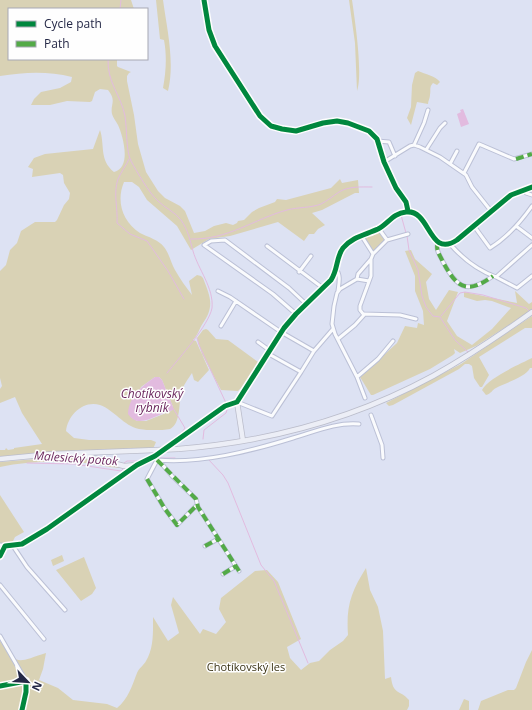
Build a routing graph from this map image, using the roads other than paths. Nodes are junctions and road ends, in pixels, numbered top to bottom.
1 (204, 0) edge
2 (428, 110) dead end
3 (445, 123) dead end
4 (378, 141) junction
5 (414, 145) junction
6 (426, 150) junction
7 (457, 151) dead end
8 (532, 154) edge
9 (395, 156) junction
10 (384, 162) junction
11 (450, 164) junction
12 (464, 173) junction
13 (532, 187) edge
14 (525, 189) junction
15 (532, 195) edge
16 (532, 206) edge
17 (491, 211) junction
18 (404, 212) junction
19 (474, 226) junction
20 (516, 226) junction
21 (379, 229) junction
22 (407, 234) dead end
23 (361, 235) junction
24 (532, 238) edge
25 (387, 240) junction
26 (438, 242) junction
27 (450, 244) junction
28 (532, 244) edge
29 (267, 246) dead end
30 (373, 254) junction
31 (311, 256) dead end
32 (371, 259) junction
33 (336, 269) junction
34 (299, 272) junction
35 (532, 276) edge
36 (494, 277) junction
37 (357, 279) junction
38 (369, 281) junction
39 (323, 288) junction
40 (218, 291) dead end
41 (338, 291) junction
42 (236, 301) junction
43 (306, 304) junction
44 (532, 312) edge
45 (296, 314) junction
46 (364, 314) junction
47 (416, 319) dead end
48 (220, 326) dead end
49 (333, 329) junction
50 (280, 332) junction
51 (338, 339) junction
52 (393, 341) dead end
53 (258, 342) dead end
54 (314, 351) junction
55 (268, 352) junction
56 (301, 372) junction
57 (357, 377) junction
58 (365, 398) dead end
59 (237, 402) junction
60 (371, 415) dead end
61 (359, 424) dead end
62 (243, 441) junction
63 (70, 453) junction
64 (155, 456) junction
65 (383, 458) dead end
66 (0, 459) edge
67 (157, 460) junction
68 (137, 465) junction
69 (197, 505) junction
70 (218, 539) junction
71 (0, 545) edge
72 (5, 546) junction
73 (13, 546) junction
74 (205, 546) dead end
75 (0, 556) edge
76 (236, 566) junction
77 (239, 571) dead end
78 (223, 574) dead end
79 (0, 585) edge
80 (65, 610) dead end
81 (0, 636) edge
82 (44, 639) dead end
83 (22, 710) edge

1 - 4 street
2 - 5 street
3 - 6 street
4 - 9 street
4 - 10 street
5 - 6 street
5 - 9 street
6 - 11 street
7 - 11 street
8 - 12 street
9 - 10 street
10 - 18 street
11 - 12 street
12 - 17 street
13 - 14 street
14 - 15 street
14 - 17 street
16 - 20 street
17 - 19 street
18 - 21 street
18 - 26 street
19 - 20 street
19 - 27 street
20 - 24 street
21 - 23 street
21 - 25 street
22 - 25 street
23 - 30 street
23 - 33 street
25 - 30 street
26 - 27 street
26 - 36 street
27 - 36 street
28 - 36 street
29 - 34 street
30 - 32 street
31 - 34 street
32 - 37 street
32 - 38 street
33 - 39 street
33 - 41 street
34 - 39 street
35 - 36 street
37 - 38 street
37 - 41 street
38 - 46 street
39 - 43 street
40 - 42 street
41 - 49 street
42 - 48 street
42 - 50 street
43 - 45 street
43 - 45 street
44 - 62 main road
45 - 50 street
46 - 47 street
46 - 51 street
49 - 51 street
49 - 54 street
50 - 54 street
50 - 55 street
51 - 57 street
52 - 57 street
53 - 55 street
54 - 56 street
55 - 56 street
55 - 59 street
56 - 59 street
57 - 58 street
59 - 62 main road
59 - 64 street
60 - 65 street
61 - 67 street
62 - 63 main road, bridge
63 - 66 main road
63 - 68 main road
64 - 67 street
64 - 68 street
67 - 69 street
67 - 69 street
68 - 73 street
69 - 70 street
70 - 74 street
70 - 76 street
71 - 72 street
72 - 73 street
72 - 75 street
73 - 80 street
76 - 77 street
76 - 78 street
79 - 82 street
81 - 83 street

